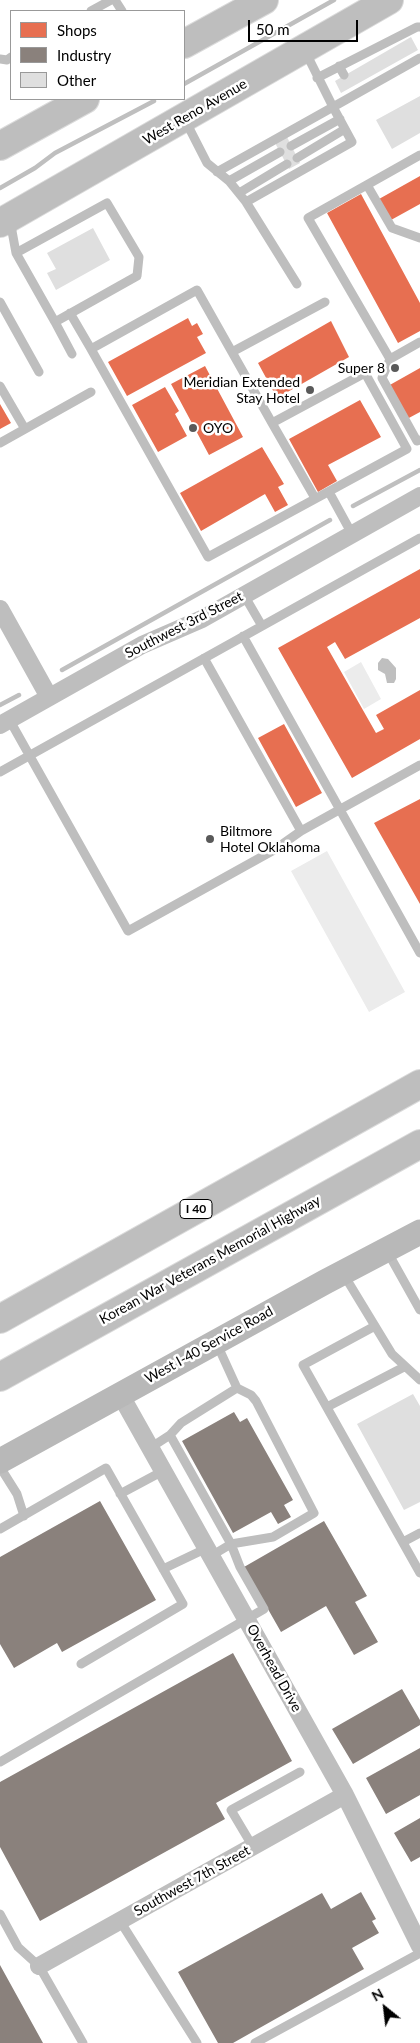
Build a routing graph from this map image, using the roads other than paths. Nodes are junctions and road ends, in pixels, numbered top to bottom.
1 (111, 0) edge
2 (264, 0) edge
3 (389, 0) edge
4 (93, 10) edge
5 (420, 27) edge
6 (185, 43) edge
7 (304, 48) junction
8 (420, 58) edge
9 (339, 66) junction
10 (344, 75) dead end
11 (317, 78) junction
12 (83, 100) edge
13 (333, 107) junction
14 (178, 108) edge
15 (340, 119) junction
16 (346, 129) junction
17 (0, 146) edge
18 (291, 146) dead end
19 (280, 152) dead end
20 (420, 155) edge
21 (298, 158) dead end
22 (287, 164) dead end
23 (217, 172) junction
24 (229, 181) junction
25 (367, 185) junction
26 (239, 193) junction
27 (246, 202) junction
28 (5, 220) edge
29 (420, 238) edge
30 (16, 253) junction
31 (297, 284) dead end
32 (0, 302) edge
33 (325, 302) dead end
34 (70, 313) junction
35 (55, 322) junction
36 (420, 342) edge
37 (91, 349) junction
38 (232, 352) junction
39 (72, 354) dead end
40 (390, 360) junction
41 (40, 372) dead end
42 (0, 386) edge
43 (91, 392) dead end
44 (272, 424) junction
45 (25, 429) junction
46 (420, 440) edge
47 (0, 443) edge
48 (329, 492) junction
49 (420, 496) edge
50 (315, 498) junction
51 (352, 534) junction
52 (420, 538) edge
53 (244, 595) junction
54 (0, 609) edge
55 (262, 626) junction
56 (243, 636) junction
57 (204, 658) junction
58 (49, 697) junction
59 (5, 722) edge
60 (29, 756) junction
61 (420, 765) edge
62 (0, 772) edge
63 (340, 809) junction
64 (301, 831) junction
65 (420, 953) edge
66 (420, 1080) edge
67 (420, 1084) edge
68 (393, 1099) junction
69 (420, 1144) edge
70 (420, 1148) edge
71 (395, 1158) junction
72 (420, 1232) edge
73 (386, 1249) junction
74 (342, 1272) junction
75 (420, 1310) edge
76 (0, 1318) edge
77 (375, 1326) junction
78 (216, 1342) junction
79 (404, 1367) junction
80 (0, 1377) edge
81 (420, 1380) edge
82 (237, 1388) junction
83 (120, 1394) junction
84 (327, 1408) junction
85 (170, 1435) junction
86 (150, 1448) junction
87 (0, 1466) edge
88 (3, 1468) edge
89 (163, 1471) junction
90 (120, 1494) junction
91 (24, 1516) junction
92 (0, 1529) edge
93 (420, 1533) edge
94 (403, 1542) junction
95 (230, 1544) junction
96 (209, 1552) junction
97 (163, 1569) junction
98 (420, 1573) edge
99 (247, 1620) junction
100 (82, 1664) dead end
101 (0, 1762) edge
102 (300, 1772) dead end
103 (345, 1795) junction
104 (252, 1847) junction
105 (0, 1914) edge
106 (120, 1921) junction
107 (420, 1946) edge
108 (420, 1953) edge
109 (40, 1966) junction
110 (83, 2043) edge
111 (198, 2043) edge
112 (255, 2043) edge

1 - 4 lane
2 - 6 main road
3 - 7 main road, West Reno Avenue
5 - 9 lane
7 - 11 lane
7 - 14 main road, West Reno Avenue
8 - 13 lane
9 - 10 lane
9 - 11 lane
11 - 13 lane
12 - 17 main road
13 - 15 lane
13 - 23 lane
14 - 23 lane
14 - 28 main road, West Reno Avenue
15 - 16 lane
15 - 18 lane
16 - 21 lane
16 - 27 lane
19 - 24 lane
20 - 25 lane
22 - 26 lane
23 - 24 lane
24 - 26 lane
25 - 29 lane
25 - 40 lane
26 - 27 lane
27 - 31 lane
28 - 30 lane
30 - 34 lane
30 - 35 lane
32 - 41 lane
33 - 38 lane
34 - 35 lane
34 - 37 lane
35 - 39 lane
36 - 40 lane
37 - 38 lane
37 - 50 lane
38 - 44 lane
40 - 46 lane
42 - 45 lane
43 - 45 lane
44 - 48 lane
44 - 50 lane
45 - 47 lane
48 - 50 lane
48 - 51 lane
49 - 51 street, Southwest 3rd Street
51 - 53 street, Southwest 3rd Street
52 - 55 lane
53 - 55 lane
53 - 58 street, Southwest 3rd Street
54 - 58 street
55 - 56 lane
56 - 57 lane
56 - 63 lane
57 - 60 lane
57 - 64 lane
58 - 59 street, Southwest 3rd Street
59 - 60 lane
60 - 62 lane
60 - 64 lane
61 - 63 lane
63 - 64 lane
63 - 65 lane
66 - 68 main road
67 - 68 main road, I 40
68 - 76 main road, I 40
69 - 71 main road, Korean War Veterans Memorial Highway
70 - 71 main road
71 - 80 main road, Korean War Veterans Memorial Highway
72 - 73 street, West I-40 Service Road
73 - 74 street, West I-40 Service Road
73 - 75 lane
74 - 77 lane
74 - 78 street, West I-40 Service Road
77 - 79 lane
77 - 84 lane
78 - 82 lane
78 - 83 street, West I-40 Service Road
79 - 81 lane
79 - 84 lane
82 - 85 lane
82 - 95 lane
83 - 86 street, Overhead Drive
83 - 88 street, West I-40 Service Road
84 - 94 lane
85 - 86 lane
85 - 95 lane
86 - 89 street, Overhead Drive
87 - 88 lane
88 - 91 lane
89 - 90 lane
89 - 96 street, Overhead Drive
90 - 91 lane
90 - 97 lane
91 - 92 lane
93 - 94 lane
94 - 98 lane
95 - 96 lane
95 - 99 lane
96 - 97 lane
96 - 99 street, Overhead Drive
97 - 100 lane
99 - 101 lane
99 - 103 street, Overhead Drive
102 - 104 lane
103 - 104 street, Southwest 7th Street
103 - 107 street, Overhead Drive
104 - 106 street, Southwest 7th Street
105 - 109 lane
106 - 109 street, Southwest 7th Street
106 - 111 lane
108 - 112 lane
109 - 110 lane

